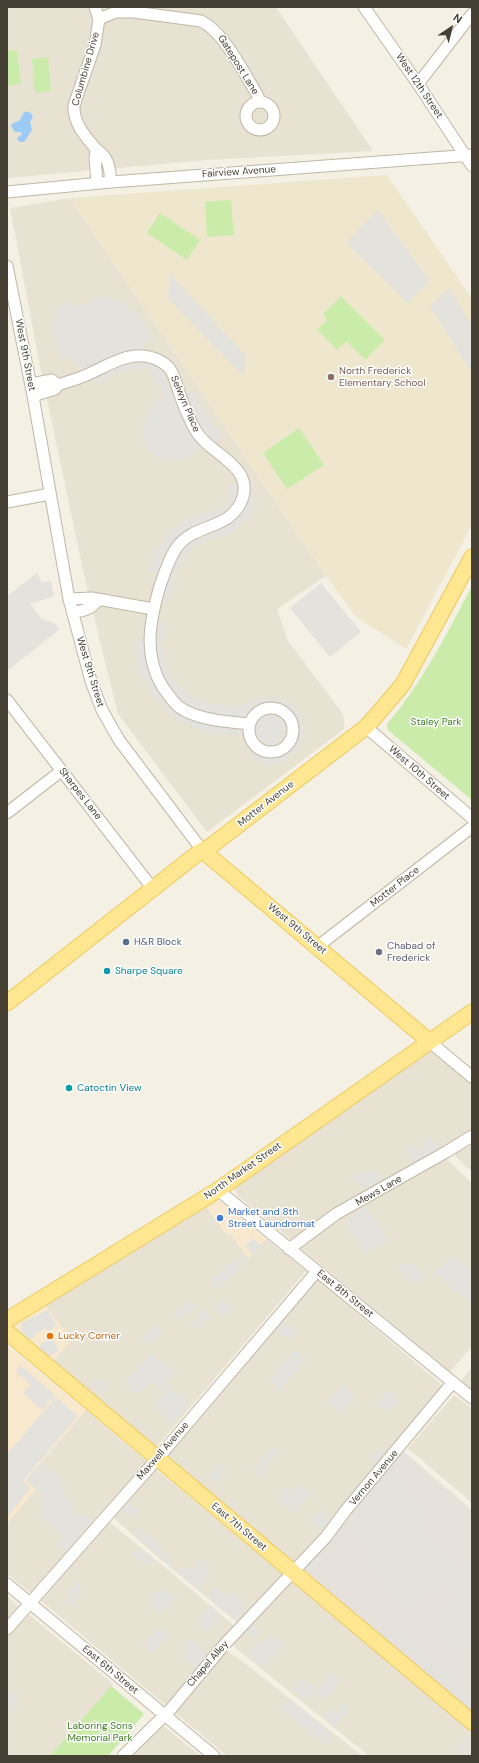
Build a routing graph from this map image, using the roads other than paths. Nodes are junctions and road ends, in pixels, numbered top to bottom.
1 (95, 7) edge
2 (364, 7) edge
3 (472, 14) edge
4 (99, 18) junction
5 (418, 84) junction
6 (258, 102) dead end
7 (96, 149) junction
8 (469, 155) edge
9 (472, 166) edge
10 (111, 182) junction
11 (97, 183) junction
12 (7, 192) edge
13 (7, 266) edge
14 (31, 384) junction
15 (58, 385) junction
16 (33, 396) junction
17 (50, 494) junction
18 (7, 502) edge
19 (472, 557) edge
20 (70, 599) junction
21 (98, 600) junction
22 (153, 609) junction
23 (73, 612) junction
24 (7, 700) edge
25 (250, 724) dead end
26 (366, 727) junction
27 (61, 771) junction
28 (7, 813) edge
29 (472, 818) edge
30 (472, 827) edge
31 (202, 850) junction
32 (153, 889) junction
33 (317, 946) junction
34 (7, 1003) edge
35 (472, 1012) edge
36 (430, 1042) junction
37 (472, 1077) edge
38 (472, 1136) edge
39 (218, 1190) junction
40 (289, 1249) junction
41 (317, 1271) junction
42 (7, 1320) edge
43 (7, 1332) edge
44 (453, 1382) junction
45 (472, 1398) edge
46 (158, 1458) junction
47 (293, 1572) junction
48 (7, 1584) edge
49 (30, 1603) junction
50 (7, 1629) edge
51 (163, 1715) junction
52 (472, 1722) edge
53 (123, 1756) edge
54 (214, 1756) edge

1 - 4 street, Columbine Drive
2 - 5 street, West 12th Street
3 - 5 street
4 - 6 street, Gatepost Lane
4 - 7 street, Columbine Drive
5 - 8 street, West 12th Street
7 - 10 street, Columbine Drive
7 - 11 street
8 - 9 street, West 12th Street
8 - 10 street, Fairview Avenue
10 - 11 street, Fairview Avenue
11 - 12 street, Fairview Avenue
13 - 14 street, West 9th Street
14 - 15 street, Selwyn Place
14 - 16 street, West 9th Street
15 - 16 street, Selwyn Place
15 - 22 street, Selwyn Place
16 - 17 street, West 9th Street
17 - 18 street
17 - 20 street, West 9th Street
19 - 26 main road, Motter Avenue
20 - 21 street
20 - 23 street, West 9th Street
21 - 22 street
21 - 23 street
22 - 25 street, Selwyn Place
23 - 31 street, West 9th Street
24 - 27 street, Sharpes Lane
26 - 29 street, West 10th Street
26 - 31 main road, Motter Avenue
27 - 28 street
27 - 32 street, Sharpes Lane
30 - 33 street, Motter Place
31 - 32 main road, Motter Avenue
31 - 33 main road, West 9th Street
32 - 34 main road, Motter Avenue
33 - 36 main road, West 9th Street
35 - 36 main road, North Market Street
36 - 37 street
36 - 39 main road, North Market Street
38 - 40 street, Mews Lane
39 - 40 street, East 8th Street
39 - 42 main road, North Market Street
40 - 41 street, East 8th Street
41 - 44 street, East 8th Street
41 - 46 street, Maxwell Avenue
43 - 46 main road, East 7th Street
44 - 45 street, East 8th Street
44 - 47 street, Vernon Avenue
46 - 47 main road, East 7th Street
46 - 49 street, Maxwell Avenue
47 - 51 street, Chapel Alley
47 - 52 main road, East 7th Street
48 - 49 street, East 6th Street
49 - 50 street, Maxwell Avenue
49 - 51 street, East 6th Street
51 - 53 street, Chapel Alley
51 - 54 street, East 6th Street

